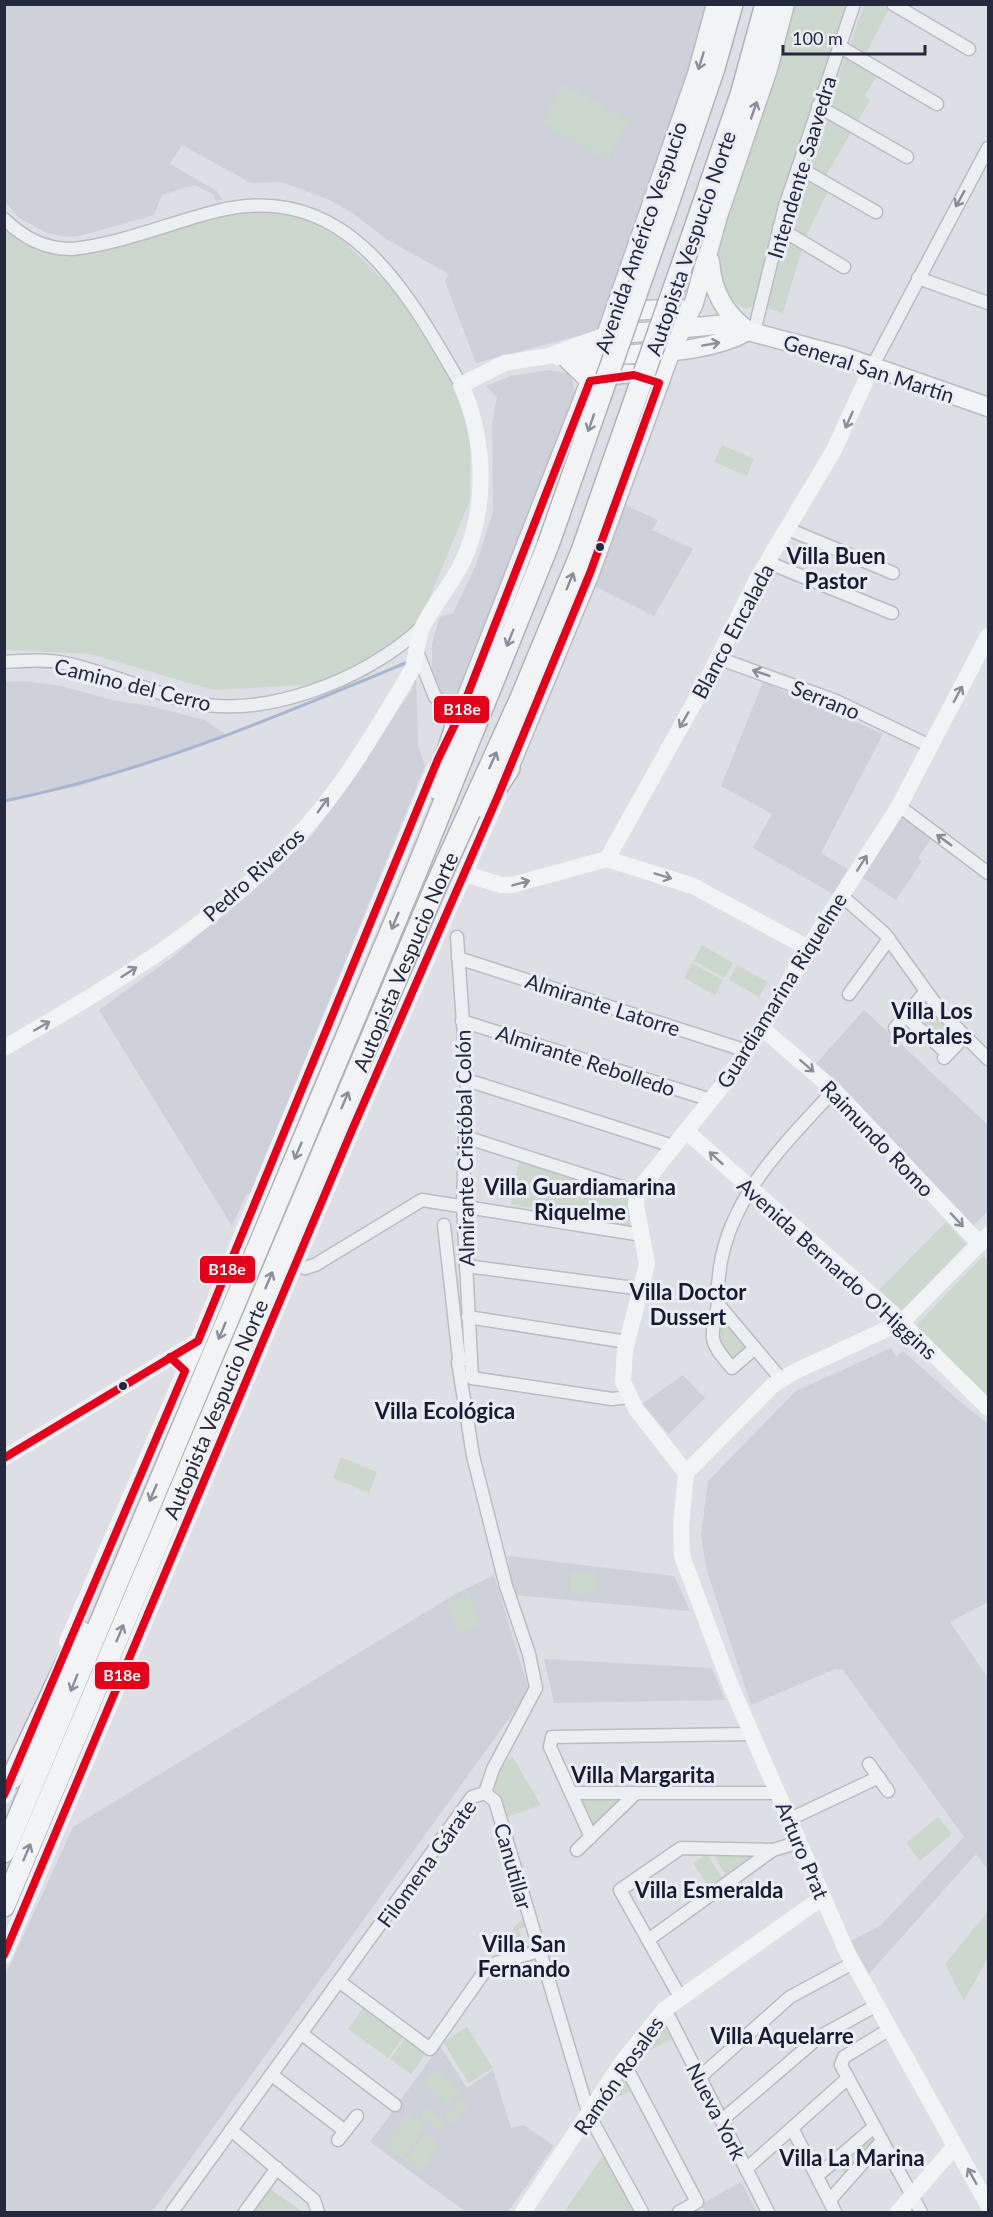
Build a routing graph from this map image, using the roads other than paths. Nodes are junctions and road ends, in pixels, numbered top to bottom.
1 (716, 4) edge
2 (732, 4) edge
3 (766, 4) edge
4 (785, 4) edge
5 (854, 4) edge
6 (893, 4) edge
7 (839, 46) junction
8 (969, 49) dead end
9 (937, 104) dead end
10 (819, 106) junction
11 (988, 148) edge
12 (907, 158) dead end
13 (798, 167) junction
14 (876, 212) dead end
15 (4, 219) edge
16 (779, 228) junction
17 (709, 253) junction
18 (844, 267) dead end
19 (918, 278) junction
20 (694, 303) junction
21 (988, 303) edge
22 (615, 309) junction
23 (682, 328) junction
24 (747, 329) junction
25 (606, 335) junction
26 (671, 351) junction
27 (598, 356) junction
28 (557, 357) junction
29 (872, 367) junction
30 (590, 381) junction
31 (659, 382) junction
32 (461, 385) junction
33 (988, 407) edge
34 (788, 529) junction
35 (767, 562) junction
36 (894, 573) dead end
37 (892, 613) dead end
38 (422, 628) junction
39 (988, 636) edge
40 (418, 654) junction
41 (718, 658) junction
42 (4, 662) edge
43 (460, 714) junction
44 (930, 746) junction
45 (508, 768) junction
46 (899, 806) junction
47 (607, 859) junction
48 (418, 867) junction
49 (988, 873) edge
50 (465, 874) junction
51 (434, 890) junction
52 (842, 895) junction
53 (457, 937) dead end
54 (889, 939) junction
55 (808, 948) junction
56 (458, 958) junction
57 (925, 992) junction
58 (849, 994) dead end
59 (905, 1016) junction
60 (462, 1021) junction
61 (762, 1028) junction
62 (894, 1028) dead end
63 (965, 1036) junction
64 (4, 1048) edge
65 (747, 1051) junction
66 (988, 1059) edge
67 (467, 1080) junction
68 (834, 1090) junction
69 (711, 1100) junction
70 (686, 1131) junction
71 (465, 1137) junction
72 (673, 1146) junction
73 (750, 1188) junction
74 (637, 1192) junction
75 (463, 1205) junction
76 (444, 1225) dead end
77 (642, 1235) junction
78 (986, 1244) edge
79 (295, 1265) junction
80 (466, 1266) junction
81 (642, 1289) junction
82 (718, 1304) junction
83 (468, 1317) junction
84 (902, 1322) junction
85 (198, 1341) junction
86 (627, 1342) junction
87 (755, 1348) junction
88 (170, 1357) junction
89 (465, 1359) junction
90 (185, 1371) junction
91 (781, 1379) junction
92 (629, 1397) junction
93 (988, 1408) edge
94 (4, 1458) edge
95 (686, 1473) junction
96 (137, 1532) junction
97 (536, 1688) joint
98 (752, 1734) junction
99 (869, 1764) dead end
100 (879, 1777) junction
101 (8, 1787) edge
102 (888, 1791) dead end
103 (485, 1793) junction
104 (571, 1793) junction
105 (778, 1793) junction
106 (635, 1794) junction
107 (790, 1819) junction
108 (591, 1838) junction
109 (800, 1842) junction
110 (578, 1850) dead end
111 (773, 1850) junction
112 (4, 1852) edge
113 (823, 1897) junction
114 (4, 1906) edge
115 (648, 1940) junction
116 (539, 1951) junction
117 (4, 1956) edge
118 (853, 1963) junction
119 (340, 1982) junction
120 (680, 1997) junction
121 (877, 2005) junction
122 (665, 2009) junction
123 (890, 2029) junction
124 (302, 2034) junction
125 (623, 2061) junction
126 (272, 2075) junction
127 (699, 2077) junction
128 (848, 2078) junction
129 (395, 2104) dead end
130 (589, 2115) junction
131 (357, 2116) dead end
132 (722, 2120) junction
133 (874, 2127) junction
134 (792, 2128) junction
135 (231, 2130) junction
136 (882, 2141) junction
137 (955, 2146) junction
138 (277, 2168) junction
139 (746, 2169) junction
140 (817, 2176) junction
141 (912, 2197) junction
142 (832, 2207) edge
143 (986, 2207) edge
144 (175, 2211) edge
145 (245, 2212) edge
146 (318, 2212) edge
147 (523, 2212) edge
148 (642, 2212) edge
149 (679, 2212) edge
150 (768, 2212) edge
151 (898, 2212) edge
152 (921, 2212) edge

1 -> 22 main road, Avenida Américo Vespucio
2 -> 48 highway, Autopista Vespucio Norte, bridge
51 -> 3 highway, Autopista Vespucio Norte, bridge
17 -> 4 main road
5 - 7 street, Intendente Saavedra
6 - 8 street
7 - 9 street
7 - 10 street, Intendente Saavedra
10 - 12 street
10 - 13 street, Intendente Saavedra
11 -> 19 street, Blanco Encalada
13 - 14 street
13 - 16 street, Intendente Saavedra
15 - 32 street
16 - 18 street
16 - 24 street, Intendente Saavedra
17 - 20 main road
17 - 24 main road
19 - 21 street
19 - 29 street, Blanco Encalada
20 - 22 main road
20 - 23 main road
22 - 25 main road, Avenida Américo Vespucio
23 - 24 main road, General San Martín
23 - 25 main road, General San Martín
23 - 26 main road
26 -> 24 main road
24 - 29 main road, General San Martín
25 - 27 main road, Avenida Américo Vespucio
25 - 28 street
26 - 27 main road
26 - 31 main road
27 - 28 street
27 - 30 main road, Avenida Américo Vespucio
28 - 30 main road
28 - 32 street
29 - 33 main road, General San Martín
29 -> 34 street, Blanco Encalada
30 - 31 main road
30 - 43 main road, Avenida Américo Vespucio
31 - 45 main road
32 - 38 street
34 - 35 street, Blanco Encalada
34 - 36 street
35 - 37 street
35 - 41 street, Blanco Encalada
38 - 40 street, Pedro Riveros
38 - 42 street, Camino del Cerro
44 -> 39 street, Guardiamarina Riquelme
40 - 43 street
64 -> 40 street, Pedro Riveros
44 -> 41 street, Serrano
41 -> 47 street, Blanco Encalada
43 - 48 highway
43 - 85 street, Avenida Américo Vespucio
44 - 46 street, Guardiamarina Riquelme
45 - 50 street
45 - 51 highway
49 -> 46 street
52 -> 46 street, Guardiamarina Riquelme
50 -> 47 street
47 -> 55 street
48 -> 96 highway, Autopista Vespucio Norte
50 - 79 street
114 -> 51 highway, Autopista Vespucio Norte
52 - 54 street
52 - 55 street, Guardiamarina Riquelme
53 - 56 street, Almirante Cristóbal Colón
54 - 57 street
54 - 58 street
55 - 61 street, Guardiamarina Riquelme
56 - 60 street, Almirante Cristóbal Colón
56 - 65 street, Almirante Latorre
57 - 59 street
57 - 63 street
59 - 62 street
59 - 63 street
60 - 67 street, Almirante Cristóbal Colón
60 - 69 street, Almirante Rebolledo
61 - 65 street, Guardiamarina Riquelme
61 -> 68 street, Raimundo Romo
63 - 66 street
65 - 69 street, Guardiamarina Riquelme
67 - 71 street, Almirante Cristóbal Colón
67 - 72 street
68 - 73 street
68 -> 78 street, Raimundo Romo
69 - 70 street, Guardiamarina Riquelme
70 - 72 street, Guardiamarina Riquelme
73 -> 70 street, Avenida Bernardo O'Higgins
71 - 74 street
71 - 75 street, Almirante Cristóbal Colón
72 - 74 street, Guardiamarina Riquelme
73 - 82 street
73 - 84 street, Avenida Bernardo O'Higgins
74 - 77 street
75 - 77 street
75 - 79 street
75 - 80 street, Almirante Cristóbal Colón
76 - 89 street
77 - 81 street
78 - 84 street
79 - 117 street
80 - 81 street
80 - 83 street, Almirante Cristóbal Colón
81 - 86 street
82 - 87 street
82 - 87 street
83 - 86 street
83 - 89 street, Almirante Cristóbal Colón
84 - 91 street
84 - 93 street, Avenida Bernardo O'Higgins
85 - 88 street
85 - 90 street, Avenida Américo Vespucio
86 - 92 street
87 - 91 street
88 - 90 street
88 - 94 street
89 - 92 street, Almirante Cristóbal Colón
89 - 97 street, Almirante Cristóbal Colón
90 - 101 street, Avenida Américo Vespucio
91 - 95 street
92 - 95 street
95 - 98 street, Arturo Prat
96 - 101 highway
96 -> 112 highway, Autopista Vespucio Norte
97 - 103 street, Filomena Gárate
98 - 104 street
98 - 105 street, Arturo Prat
99 - 100 street
100 - 102 street
100 - 107 street
103 - 116 street, Canutillar
103 - 119 street, Filomena Gárate
104 - 106 street
104 - 108 street
105 - 106 street
105 - 107 street, Arturo Prat
106 - 108 street
107 - 109 street, Arturo Prat
108 - 110 street
109 - 111 street
109 - 113 street, Arturo Prat
111 - 115 street
111 - 115 street
113 - 118 street, Arturo Prat
113 - 120 street, Ramón Rosales
115 - 120 street
116 - 119 street
116 - 130 street, Canutillar
118 - 121 street, Arturo Prat
118 - 127 street
119 - 124 street, Filomena Gárate
120 - 122 street, Ramón Rosales
121 - 123 street, Arturo Prat
121 - 132 street
122 - 125 street, Ramón Rosales
122 - 127 street, Nueva York
123 - 128 street
123 - 137 street, Arturo Prat
124 - 126 street, Filomena Gárate
124 - 129 street
125 - 130 street, Ramón Rosales
125 - 149 street
126 - 131 street
126 - 135 street, Filomena Gárate
127 - 132 street, Nueva York
128 - 133 street
128 - 134 street
130 - 147 street, Ramón Rosales
130 - 148 street, Canutillar
132 - 139 street, Nueva York
133 - 136 street
133 - 140 street
134 - 139 street
134 - 140 street
135 - 138 street
135 - 144 street, Filomena Gárate
136 - 141 street
136 - 142 street
137 - 141 street
143 -> 137 street, Arturo Prat
138 - 145 street
138 - 146 street
139 - 150 street, Nueva York
140 - 142 street
141 - 151 street
141 - 152 street

